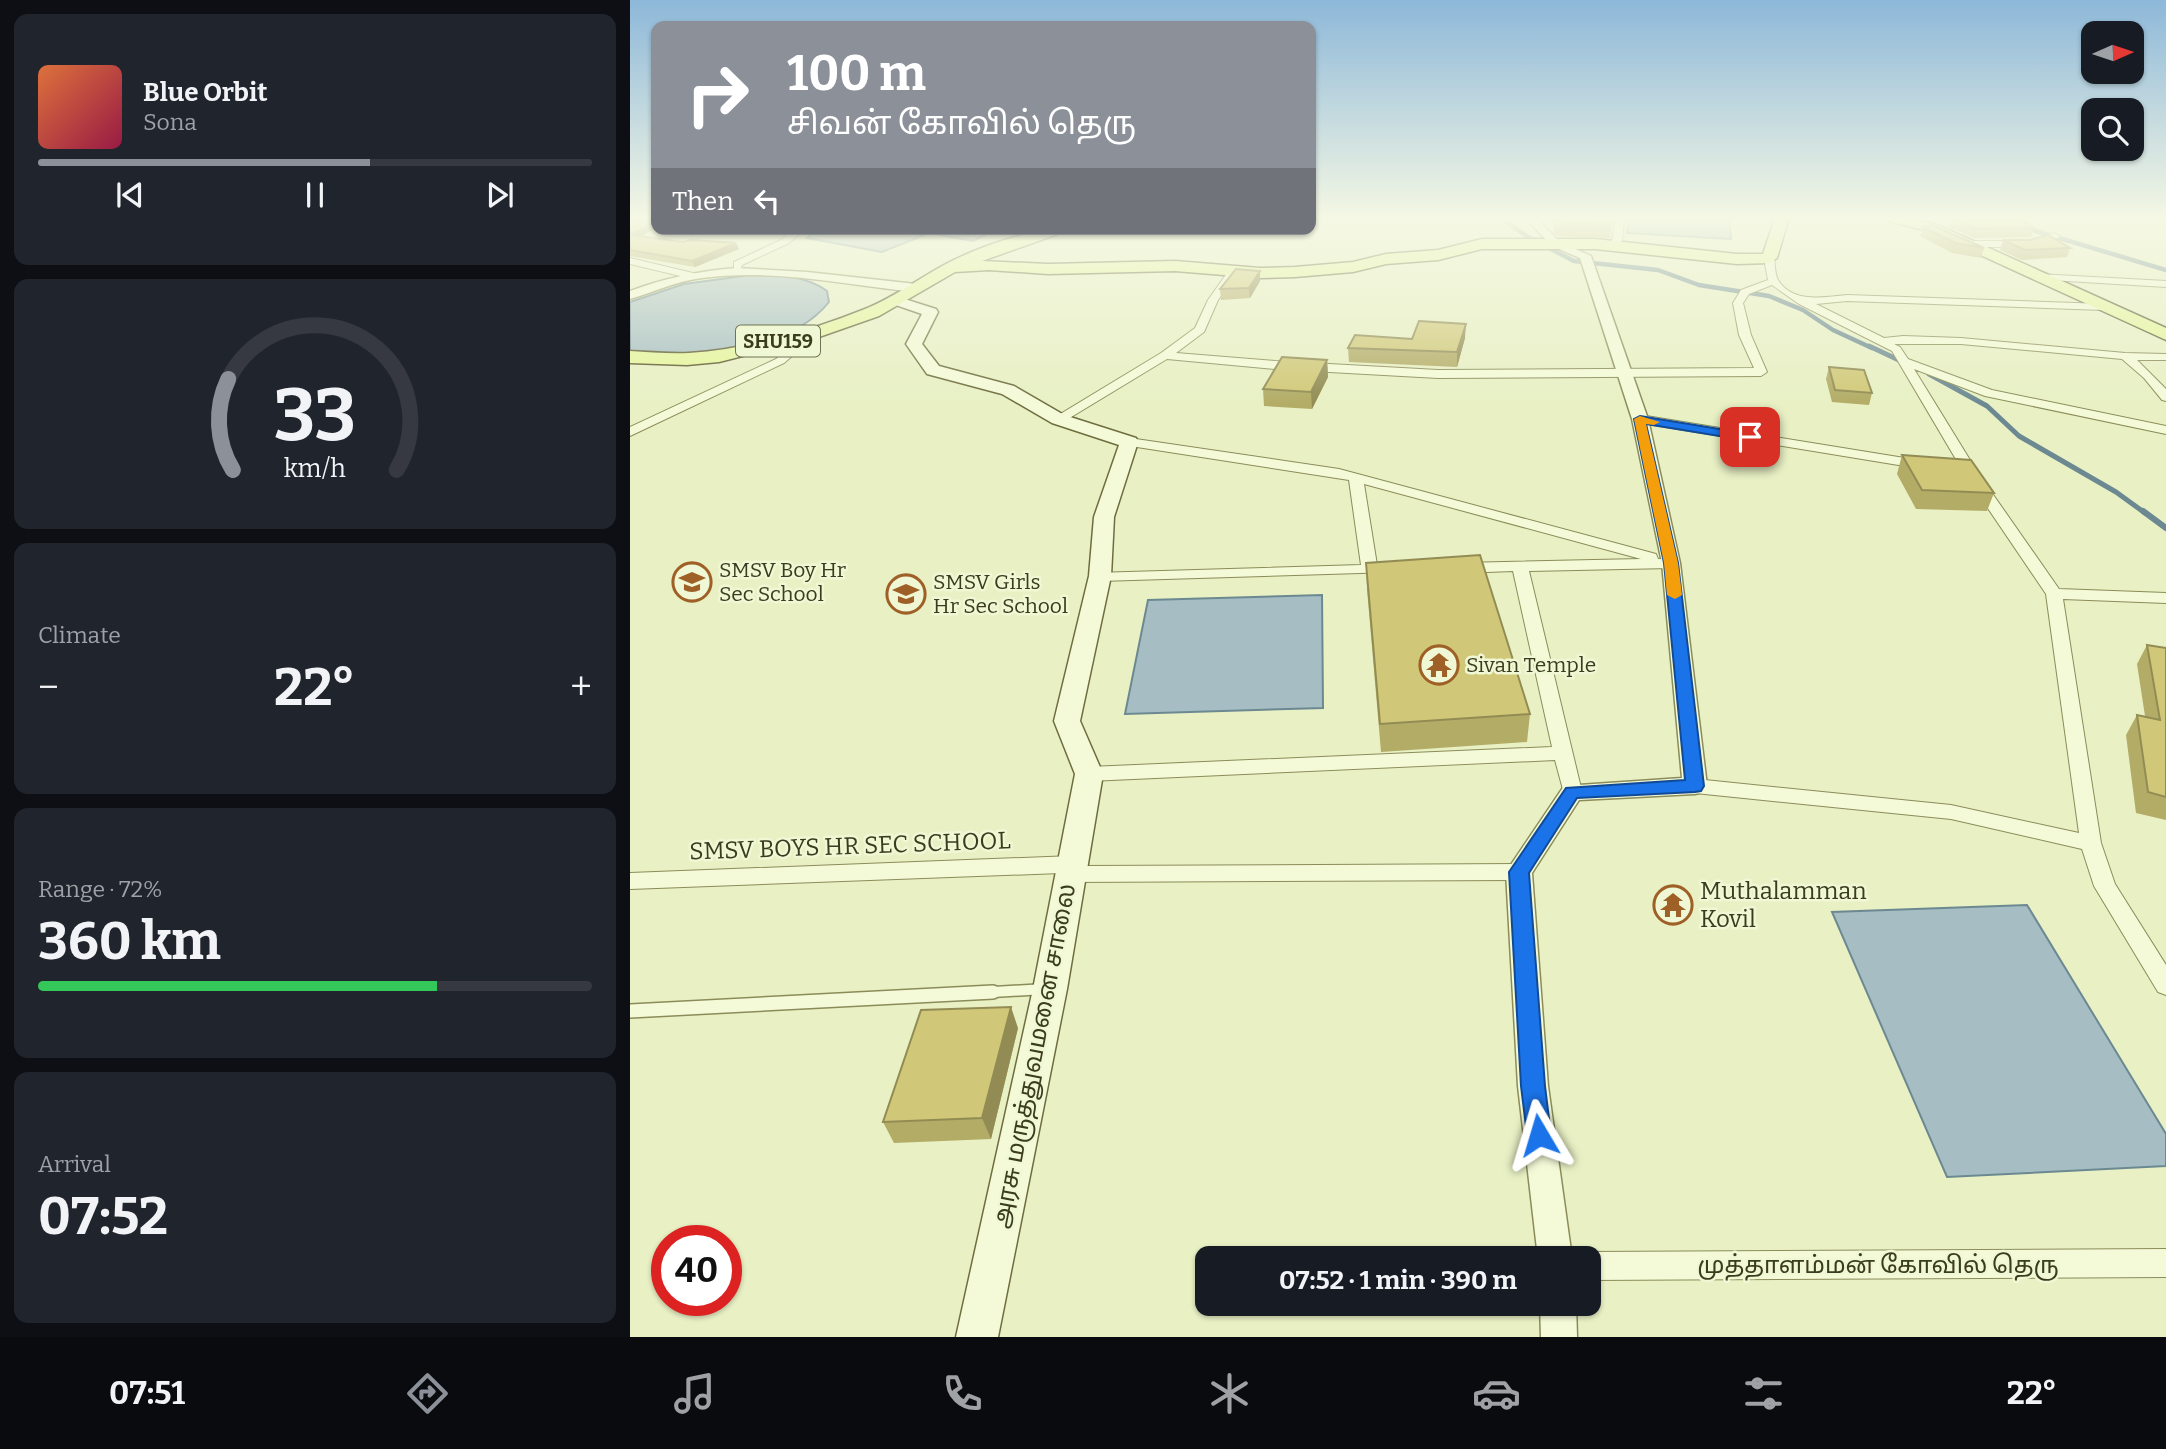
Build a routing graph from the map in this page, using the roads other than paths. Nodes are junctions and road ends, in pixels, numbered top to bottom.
1 (678, 280) edge
2 (840, 280) edge
3 (929, 280) edge
4 (1227, 280) edge
5 (1599, 280) edge
6 (2045, 280) edge
7 (2100, 280) edge
8 (1773, 281) joint
9 (2166, 284) edge
10 (916, 288) junction
11 (630, 295) edge
12 (895, 300) junction
13 (1802, 302) junction
14 (2104, 307) junction
15 (813, 334) junction
16 (2166, 335) edge
17 (1882, 342) junction
18 (1165, 355) junction
19 (2124, 356) junction
20 (2166, 357) edge
21 (630, 358) edge
22 (1903, 361) junction
23 (1625, 374) junction
24 (2166, 397) edge
25 (1058, 419) junction
26 (1640, 419) junction
27 (2166, 430) edge
28 (630, 432) edge
29 (1129, 442) junction
30 (1957, 471) junction
31 (1356, 478) junction
32 (1671, 563) junction
33 (1520, 566) junction
34 (1438, 568) edge
35 (1411, 569) edge
36 (1370, 570) junction
37 (1100, 576) junction
38 (2054, 594) junction
39 (2166, 598) edge
40 (1563, 753) junction
41 (1089, 774) junction
42 (1695, 786) junction
43 (1572, 792) junction
44 (2091, 843) junction
45 (1072, 869) junction
46 (1519, 872) junction
47 (630, 881) edge
48 (2166, 985) edge
49 (1050, 989) junction
50 (630, 1011) edge
51 (1553, 1246) edge
52 (2166, 1263) edge
53 (1601, 1266) edge
54 (1558, 1316) edge
55 (976, 1337) edge
56 (1559, 1337) edge

1 - 11 street
2 - 10 street
3 - 10 main road, SHU159
4 - 18 street
5 - 23 street
6 - 14 main road
7 - 9 street
8 - 13 street
8 - 23 street
10 - 12 main road, SHU159
12 - 15 main road, SHU159
12 - 25 main road
13 - 14 street
13 - 17 street
14 - 16 main road
15 - 21 main road, SHU159
15 - 28 street
17 - 19 street
17 - 22 street
18 - 23 street
18 - 25 street
19 - 20 street
19 - 24 street
22 - 27 street
22 - 30 street
23 - 26 street
25 - 29 main road
26 - 30 street
26 - 32 street
29 - 31 street
29 - 37 main road
30 - 38 street
31 - 32 street
31 - 36 street
32 - 33 street
32 - 42 street
33 - 34 street
33 - 40 street
35 - 36 street
36 - 37 street
37 - 41 main road
38 - 39 street
38 - 44 street
40 - 41 street
40 - 43 street
41 - 45 main road, அரசு மருத்துவமனை சாலை
42 - 43 street
42 - 44 street
43 - 46 street
44 - 48 street
45 - 46 street, SMSV BOYS HR SEC SCHOOL
45 - 47 street, SMSV BOYS HR SEC SCHOOL
45 - 49 main road, அரசு மருத்துவமனை சாலை
46 - 51 street
49 - 50 lane
49 - 55 main road, அரசு மருத்துவமனை சாலை
52 - 53 street, முத்தாளம்மன் கோவில் தெரு
54 - 56 street

